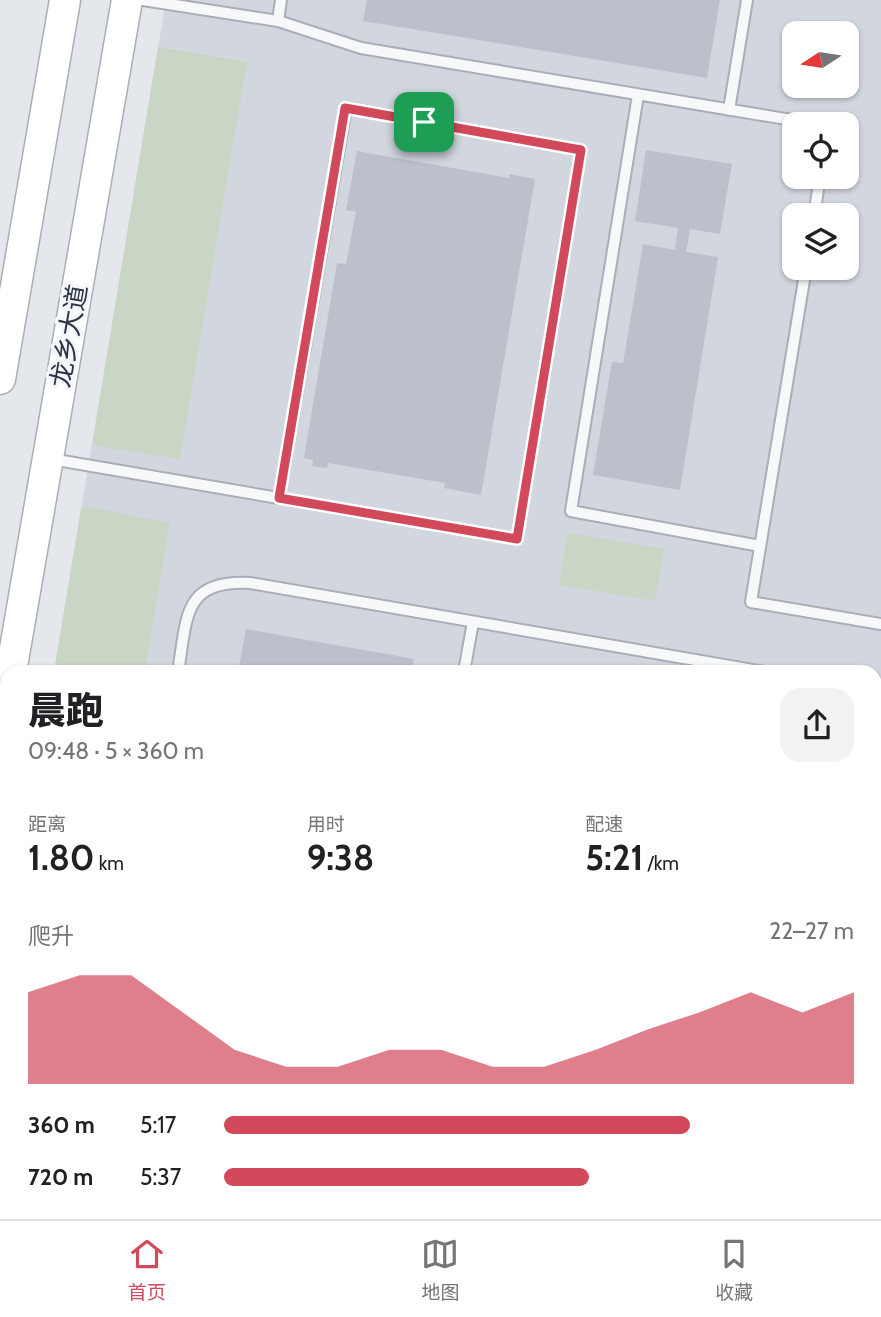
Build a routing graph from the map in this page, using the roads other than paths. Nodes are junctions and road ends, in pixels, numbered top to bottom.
1 (65, 0) edge
2 (127, 0) edge
3 (144, 0) edge
4 (281, 0) edge
5 (747, 0) edge
6 (278, 22) junction
7 (638, 95) junction
8 (729, 110) junction
9 (782, 119) edge
10 (804, 280) edge
11 (0, 379) edge
12 (48, 458) junction
13 (279, 498) junction
14 (760, 546) junction
15 (472, 622) junction
16 (881, 624) edge
17 (11, 665) edge
18 (179, 665) edge
19 (465, 665) edge
20 (708, 665) edge

1 - 11 main road
2 - 12 main road, 龙乡大道
3 - 6 lane
4 - 6 lane
5 - 8 lane
6 - 7 lane
7 - 8 lane
7 - 14 lane
8 - 9 lane
10 - 14 lane
12 - 13 lane
12 - 17 main road, 龙乡大道
13 - 13 lane
14 - 16 lane
15 - 18 lane
15 - 19 lane
15 - 20 lane

